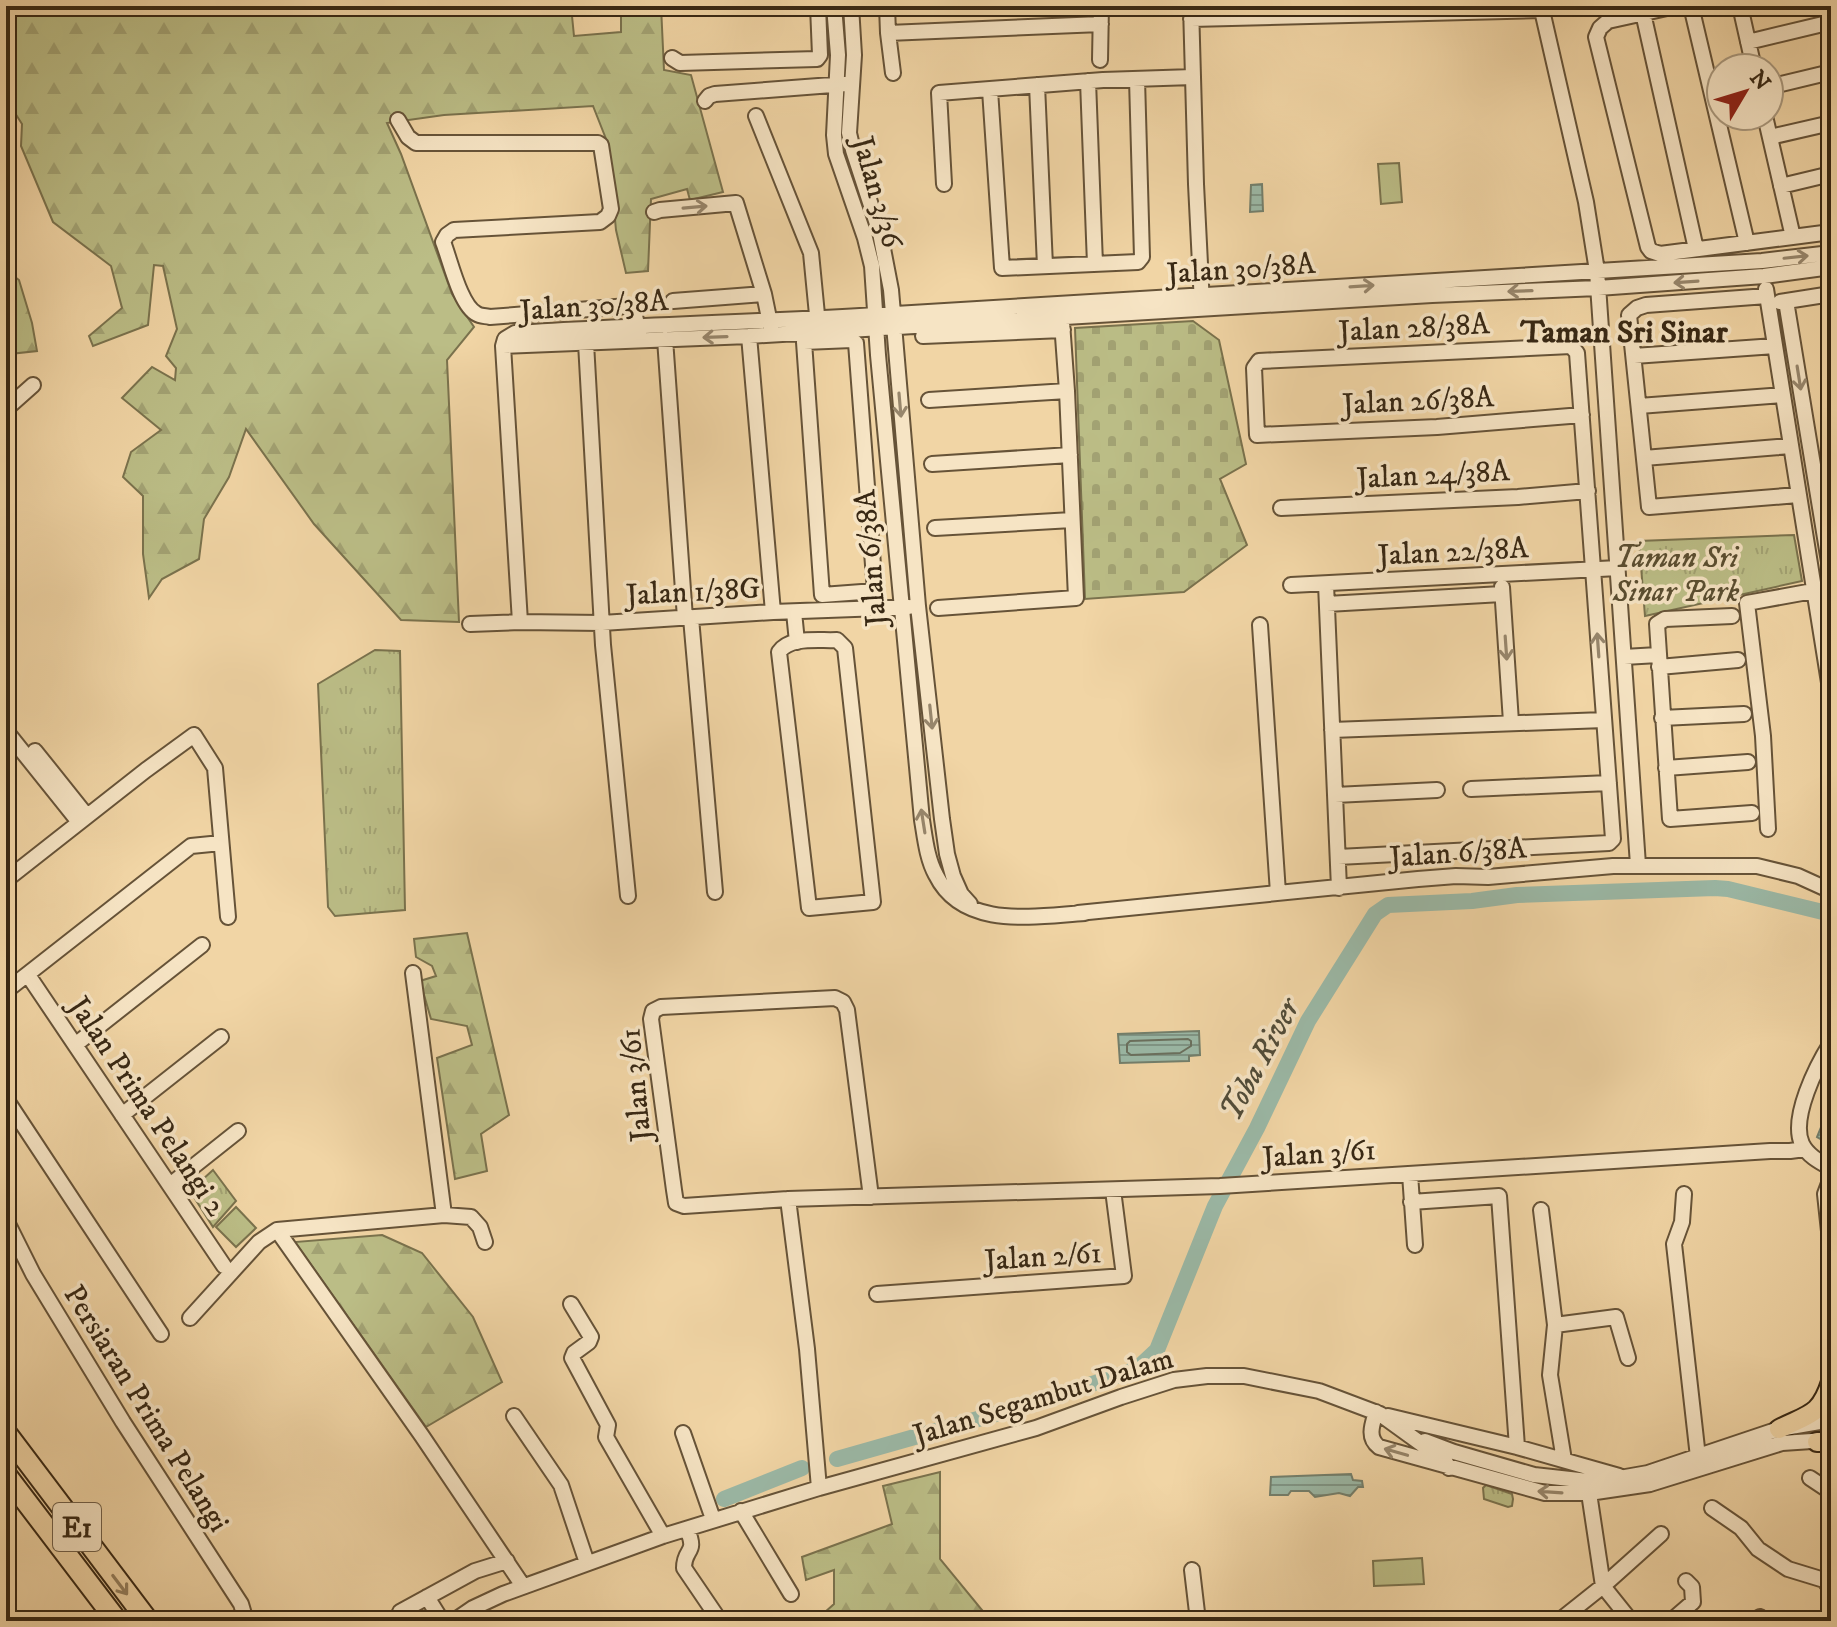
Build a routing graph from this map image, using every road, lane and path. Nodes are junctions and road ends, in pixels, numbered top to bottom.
1 (818, 6) edge
2 (834, 6) edge
3 (851, 6) edge
4 (887, 6) edge
5 (1101, 6) edge
6 (1676, 6) edge
7 (1691, 6) edge
8 (1740, 6) edge
9 (1541, 8) edge
10 (1366, 11) edge
11 (1191, 12) edge
12 (1643, 13) junction
13 (1101, 24) junction
14 (1823, 24) dead end
15 (888, 33) junction
16 (1748, 42) junction
17 (1750, 52) edge
18 (672, 58) dead end
19 (1100, 60) dead end
20 (1831, 72) edge
21 (893, 73) dead end
22 (1193, 77) junction
23 (1137, 79) junction
24 (1088, 81) junction
25 (837, 83) junction
26 (1785, 83) edge
27 (852, 84) junction
28 (1037, 85) junction
29 (990, 90) junction
30 (705, 101) dead end
31 (756, 116) dead end
32 (398, 120) dead end
33 (1831, 123) edge
34 (1769, 132) edge
35 (1770, 137) junction
36 (1831, 174) edge
37 (944, 184) dead end
38 (1781, 186) junction
39 (654, 212) dead end
40 (1831, 232) edge
41 (1793, 237) junction
42 (1747, 243) junction
43 (1696, 249) junction
44 (1831, 253) edge
45 (1762, 261) junction
46 (1095, 264) junction
47 (1045, 266) junction
48 (1831, 267) edge
49 (1597, 271) junction
50 (1764, 276) junction
51 (1598, 288) junction
52 (764, 294) junction
53 (1831, 294) edge
54 (1768, 300) junction
55 (673, 301) dead end
56 (1786, 301) junction
57 (1202, 302) junction
58 (1062, 317) junction
59 (893, 321) junction
60 (876, 322) junction
61 (638, 325) junction
62 (771, 327) junction
63 (811, 331) junction
64 (749, 336) junction
65 (923, 336) dead end
66 (665, 339) junction
67 (639, 341) junction
68 (586, 343) junction
69 (503, 346) junction
70 (1775, 346) junction
71 (1634, 356) junction
72 (33, 385) dead end
73 (1067, 391) junction
74 (1783, 395) junction
75 (929, 400) dead end
76 (1639, 406) junction
77 (6, 409) edge
78 (1582, 415) junction
79 (1257, 435) joint
80 (1791, 446) junction
81 (1070, 455) junction
82 (1644, 458) junction
83 (932, 464) dead end
84 (1588, 491) junction
85 (1798, 495) junction
86 (1281, 508) dead end
87 (1072, 520) junction
88 (935, 528) dead end
89 (1830, 562) edge
90 (1809, 565) junction
91 (1618, 568) junction
92 (1593, 569) junction
93 (1501, 574) junction
94 (1326, 584) junction
95 (1291, 585) dead end
96 (1813, 591) junction
97 (1502, 594) junction
98 (1327, 604) junction
99 (918, 606) junction
100 (901, 607) junction
101 (938, 608) dead end
102 (810, 611) junction
103 (773, 612) junction
104 (794, 612) junction
105 (1732, 616) dead end
106 (688, 618) junction
107 (520, 622) junction
108 (602, 623) junction
109 (470, 624) dead end
110 (1260, 625) dead end
111 (813, 641) junction
112 (797, 642) junction
113 (1624, 657) junction
114 (1738, 660) dead end
115 (1658, 661) junction
116 (1831, 695) edge
117 (1744, 714) dead end
118 (1662, 718) junction
119 (1604, 720) junction
120 (1511, 722) junction
121 (1332, 730) junction
122 (6, 731) edge
123 (35, 751) dead end
124 (1748, 762) dead end
125 (1666, 768) junction
126 (1609, 783) junction
127 (1471, 789) dead end
128 (1437, 790) dead end
129 (1335, 795) junction
130 (1752, 813) dead end
131 (83, 819) junction
132 (1768, 829) dead end
133 (221, 843) junction
134 (929, 854) junction
135 (947, 854) junction
136 (1338, 857) junction
137 (1638, 865) junction
138 (6, 880) edge
139 (1829, 884) edge
140 (1339, 888) junction
141 (715, 892) dead end
142 (1278, 893) junction
143 (628, 896) dead end
144 (972, 908) junction
145 (228, 917) dead end
146 (202, 945) dead end
147 (413, 973) dead end
148 (28, 975) junction
149 (6, 991) edge
150 (221, 1037) dead end
151 (1831, 1043) edge
152 (75, 1045) junction
153 (6, 1099) edge
154 (122, 1115) junction
155 (1799, 1127) junction
156 (238, 1131) dead end
157 (1805, 1149) junction
158 (1770, 1151) junction
159 (1831, 1168) edge
160 (1410, 1174) junction
161 (1831, 1178) edge
162 (170, 1185) junction
163 (1113, 1190) junction
164 (1684, 1194) dead end
165 (1828, 1195) edge
166 (871, 1197) junction
167 (788, 1199) junction
168 (1411, 1202) junction
169 (1541, 1210) dead end
170 (444, 1215) junction
171 (6, 1220) edge
172 (277, 1230) junction
173 (485, 1242) dead end
174 (1415, 1245) dead end
175 (1831, 1250) edge
176 (224, 1266) dead end
177 (877, 1294) dead end
178 (571, 1304) dead end
179 (190, 1318) dead end
180 (1555, 1325) junction
181 (161, 1334) dead end
182 (1628, 1358) dead end
183 (1831, 1382) edge
184 (1378, 1413) junction
185 (514, 1416) dead end
186 (1831, 1420) edge
187 (1779, 1429) junction
188 (6, 1433) edge
189 (683, 1433) dead end
190 (1413, 1438) junction
191 (1826, 1441) edge
192 (1517, 1447) junction
193 (1698, 1457) junction
194 (1564, 1460) junction
195 (1449, 1468) junction
196 (6, 1475) edge
197 (1623, 1477) junction
198 (1810, 1478) dead end
199 (819, 1488) junction
200 (1831, 1492) edge
201 (1589, 1493) junction
202 (1712, 1508) dead end
203 (741, 1511) junction
204 (713, 1519) junction
205 (687, 1529) junction
206 (1661, 1534) dead end
207 (663, 1536) junction
208 (507, 1561) junction
209 (587, 1563) junction
210 (1192, 1570) dead end
211 (1686, 1581) dead end
212 (523, 1586) junction
213 (1603, 1586) junction
214 (1831, 1589) edge
215 (791, 1594) dead end
216 (427, 1597) junction
217 (400, 1612) dead end
218 (117, 1621) edge
219 (148, 1621) edge
220 (246, 1621) edge
221 (442, 1621) edge
222 (454, 1621) edge
223 (720, 1621) edge
224 (1198, 1621) edge
225 (1559, 1621) edge
226 (1631, 1621) edge
227 (1671, 1621) edge

1 - 18 street
2 - 25 street, Jalan 3/36
3 - 27 street, Jalan 3/36
4 - 15 street
5 - 13 street
6 - 12 street
7 - 42 street
8 - 16 street
9 - 10 street
9 - 49 street
10 - 11 street
11 - 22 street
12 - 43 street
12 - 43 street
13 - 15 street
13 - 19 street
14 - 16 street
15 - 21 street
16 - 17 street
20 - 26 street
22 - 23 street
22 - 57 street
23 - 24 street
23 - 46 street
24 - 28 street
24 - 46 street
25 - 27 street
25 - 30 street
25 - 60 street, Jalan 3/36
27 - 59 street, Jalan 3/36
28 - 29 street
28 - 47 street
29 - 37 street
29 - 47 street
31 - 63 street
32 - 61 street
33 - 35 street
34 - 35 street
35 - 38 street
36 - 38 street
38 - 41 street
39 -> 52 street
40 - 41 street
41 - 42 street
42 - 43 street
45 -> 44 street, Jalan 30/38A
45 - 49 street, Jalan 30/38A
45 - 50 street
46 - 47 street
48 - 50 street, Jalan 30/38A
49 - 51 street
57 -> 49 street, Jalan 30/38A
50 -> 51 street, Jalan 30/38A
50 - 54 street
51 -> 57 street, Jalan 30/38A
51 - 91 street
52 - 55 street
52 - 62 street
53 - 56 street
54 - 56 street
54 - 70 street
54 - 71 street
56 -> 89 street
57 - 58 street, Jalan 30/38A
58 - 59 street, Jalan 30/38A
58 - 65 street
58 - 73 street
59 - 60 street, Jalan 30/38A
59 -> 99 street, Jalan 6/38A
60 - 63 street, Jalan 30/38A
60 - 100 street, Jalan 6/38A
61 - 62 street, Jalan 30/38A
61 - 67 street
61 - 69 street, Jalan 30/38A
62 - 63 street, Jalan 30/38A
62 - 64 street, Jalan 30/38A
63 - 63 street
64 -> 66 street, Jalan 30/38A
64 - 103 street
66 - 67 street, Jalan 30/38A
66 - 106 street
67 - 68 street, Jalan 30/38A
68 - 69 street, Jalan 30/38A
68 - 108 street
69 - 107 street
70 - 71 street
70 - 74 street
71 - 76 street
72 - 77 street
73 - 75 street
73 - 81 street
74 - 76 street
74 - 80 street
76 - 82 street
78 - 79 street, Jalan 26/38A
78 - 79 street, Jalan 28/38A
78 - 84 street
80 - 82 street
80 - 85 street
81 - 83 street
81 - 87 street
82 - 85 street
84 - 86 street, Jalan 24/38A
84 - 92 street
85 - 90 street
87 - 88 street
87 - 101 street
89 - 90 street
90 - 96 street
91 - 92 street, Jalan 22/38A
91 - 113 street
92 - 93 street, Jalan 22/38A
119 -> 92 street
93 - 94 street, Jalan 22/38A
93 - 97 street
94 - 95 street, Jalan 22/38A
94 - 98 street
96 - 116 street
96 - 132 street
97 - 98 street
97 -> 120 street
98 - 121 street
99 - 100 street, Jalan 1/38G
99 -> 135 street, Jalan 6/38A
100 - 102 street, Jalan 1/38G
134 -> 100 street, Jalan 6/38A
102 - 104 street, Jalan 1/38G
102 - 111 street
103 - 104 street, Jalan 1/38G
103 - 106 street, Jalan 1/38G
104 - 112 street
105 - 115 street
106 - 108 street, Jalan 1/38G
106 - 141 street
107 - 108 street, Jalan 1/38G
107 - 109 street, Jalan 1/38G
108 - 143 street
110 - 142 street
111 - 112 street
111 - 112 street
113 - 115 street
113 - 137 street
114 - 115 street
115 - 118 street
117 - 118 street
118 - 125 street
119 - 120 street
119 - 126 street
120 - 121 street
121 - 129 street
122 - 131 street
123 - 131 street
124 - 125 street
125 - 130 street
126 - 127 street
126 - 136 street, Jalan 6/38A
128 - 129 street
129 - 136 street
131 - 133 street
131 - 138 street
133 - 145 street
133 - 148 street
134 - 135 street
134 - 144 street, Jalan 6/38A
135 - 144 street, Jalan 6/38A
136 - 140 street
137 - 139 street, Jalan 6/38A
137 - 140 street, Jalan 6/38A
140 - 142 street, Jalan 6/38A
142 - 144 street, Jalan 6/38A
146 - 152 street
147 - 170 street
148 - 149 street
148 - 152 street, Jalan Prima Pelangi 2
150 - 154 street
151 - 155 street
152 - 154 street, Jalan Prima Pelangi 2
153 - 181 street
154 - 162 street, Jalan Prima Pelangi 2
155 - 157 street
155 - 158 street
156 - 162 street
157 - 158 street, Jalan 3/61
157 - 159 street
158 - 160 street, Jalan 3/61
160 - 163 street, Jalan 3/61
160 - 168 street
161 - 165 street
162 - 176 street, Jalan Prima Pelangi 2
163 - 166 street, Jalan 3/61
163 - 177 street, Jalan 2/61
164 - 193 street
165 - 175 street
166 - 167 street, Jalan 3/61
166 - 167 street, Jalan 3/61
167 - 199 street
168 - 174 street
168 - 192 street
169 - 180 street
170 - 172 street
170 - 173 street
171 - 220 street, Persiaran Prima Pelangi
172 - 179 street
172 - 208 street
178 - 207 street
180 - 182 street
180 - 194 street
183 - 187 main road
184 - 190 street, Jalan Segambut Dalam
184 - 192 street
195 -> 184 street
184 - 199 street, Jalan Segambut Dalam
185 - 209 street
186 - 187 street
187 - 193 street
188 -> 219 highway, E1
189 - 204 street
190 - 195 street, Jalan Segambut Dalam
190 - 197 street
191 - 201 street, Jalan Segambut Dalam
192 - 194 street
193 - 197 street
194 - 197 street
201 -> 195 street, Jalan Segambut Dalam
196 - 218 highway, E1
198 - 200 street
199 - 203 street, Jalan Segambut Dalam
201 - 213 street
202 - 214 street
203 - 204 street, Jalan Segambut Dalam
203 - 215 street
204 - 205 street, Jalan Segambut Dalam
205 - 207 street, Jalan Segambut Dalam
205 - 223 street
206 - 213 street
207 - 209 street, Jalan Segambut Dalam
208 - 212 street
208 - 216 street
209 - 212 street, Jalan Segambut Dalam
210 - 224 street
211 - 227 street
212 - 222 street, Jalan Segambut Dalam
213 - 225 street
213 - 226 street
216 - 217 street
216 - 221 street

